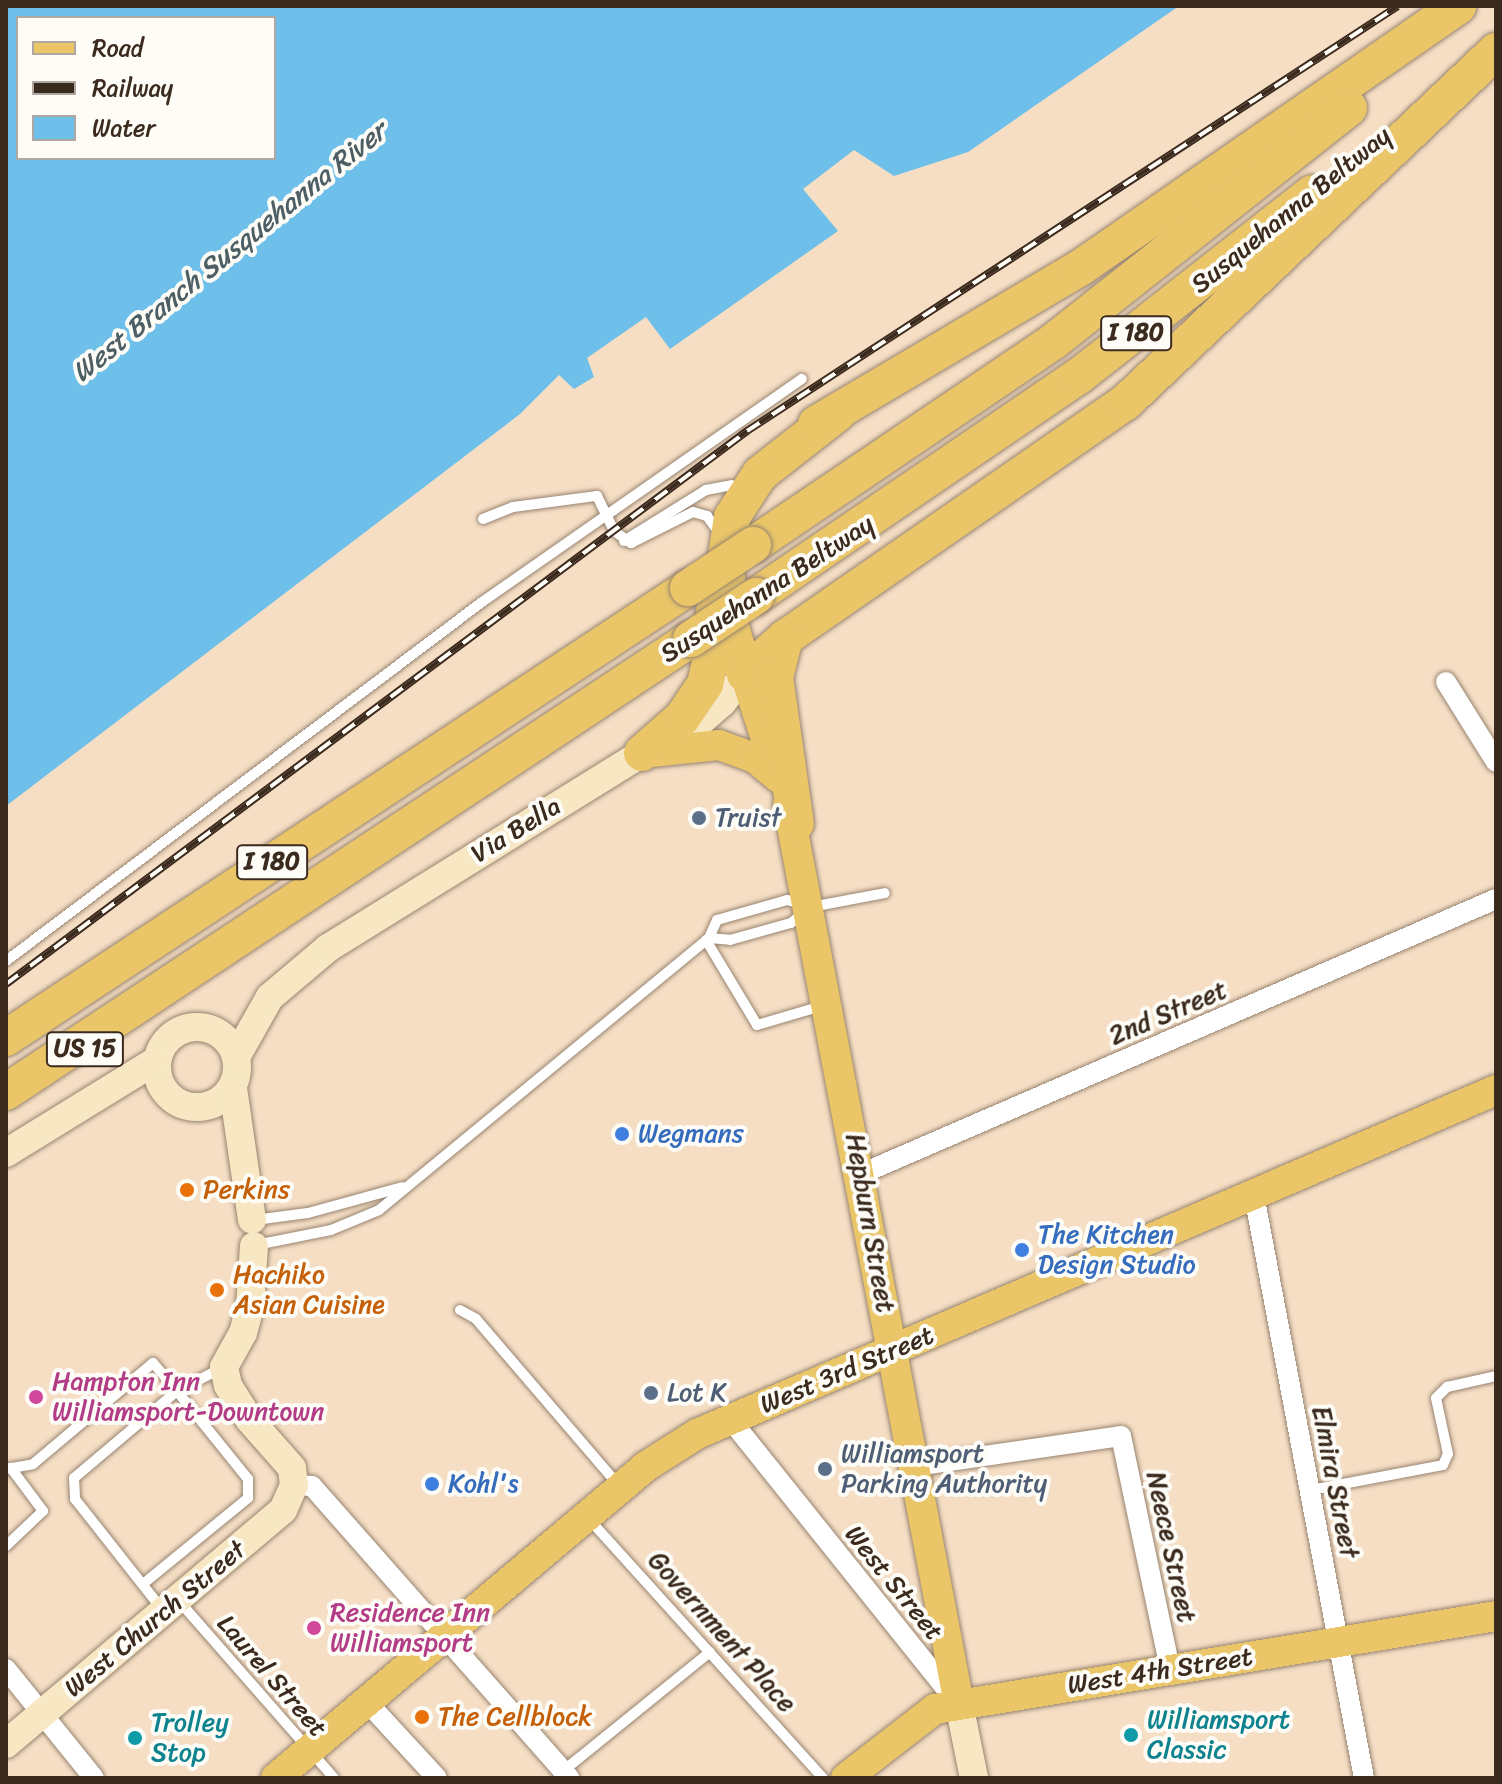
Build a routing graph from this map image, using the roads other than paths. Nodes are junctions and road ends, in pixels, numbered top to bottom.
1 (1458, 6) edge
2 (1475, 6) edge
3 (1496, 44) edge
4 (1496, 51) edge
5 (802, 379) dead end
6 (838, 413) junction
7 (732, 485) junction
8 (602, 514) junction
9 (483, 519) dead end
10 (715, 527) junction
11 (624, 541) junction
12 (785, 638) junction
13 (745, 674) junction
14 (1446, 682) dead end
15 (642, 753) junction
16 (1496, 762) edge
17 (778, 777) junction
18 (796, 824) junction
19 (885, 893) dead end
20 (1496, 899) edge
21 (811, 907) junction
22 (707, 939) junction
23 (6, 961) edge
24 (283, 984) junction
25 (165, 985) junction
26 (829, 1004) junction
27 (208, 1029) junction
28 (15, 1031) edge
29 (236, 1057) junction
30 (157, 1060) junction
31 (233, 1088) junction
32 (1496, 1090) edge
33 (6, 1092) edge
34 (169, 1096) junction
35 (88, 1102) junction
36 (196, 1107) junction
37 (6, 1112) edge
38 (6, 1153) edge
39 (244, 1159) junction
40 (861, 1174) junction
41 (415, 1180) junction
42 (1254, 1195) junction
43 (253, 1233) junction
44 (460, 1310) dead end
45 (893, 1349) junction
46 (224, 1367) junction
47 (1496, 1376) edge
48 (177, 1391) junction
49 (730, 1419) junction
50 (916, 1466) junction
51 (8, 1469) edge
52 (294, 1485) junction
53 (620, 1488) junction
54 (1311, 1490) junction
55 (586, 1517) junction
56 (6, 1546) edge
57 (143, 1584) junction
58 (172, 1607) junction
59 (1496, 1616) edge
60 (444, 1634) junction
61 (1338, 1642) junction
62 (710, 1652) junction
63 (1170, 1668) junction
64 (6, 1669) edge
65 (367, 1702) junction
66 (959, 1704) junction
67 (41, 1714) junction
68 (6, 1744) edge
69 (309, 1751) junction
70 (566, 1774) edge
71 (94, 1778) edge
72 (276, 1778) edge
73 (334, 1778) edge
74 (437, 1778) edge
75 (823, 1778) edge
76 (846, 1778) edge
77 (974, 1778) edge
78 (1364, 1778) edge

1 - 6 highway
2 - 28 highway, Susquehanna Beltway / I 180, bridge
3 - 25 highway, Susquehanna Beltway / I 180, bridge
4 - 12 highway
5 - 8 lane
6 - 7 highway
6 - 13 highway
7 - 10 highway
7 - 11 lane
8 - 9 lane
8 - 11 lane
8 - 23 lane
10 - 11 lane
10 - 15 highway
12 - 13 highway
12 - 18 highway
13 - 15 main road, Via Bella
13 - 17 main road, Hepburn Street
14 - 16 street
15 - 17 main road
15 - 24 main road, Via Bella
17 - 18 main road, Hepburn Street
18 - 21 main road, Hepburn Street
19 - 21 lane
20 - 40 street, 2nd Street
21 - 22 lane
21 - 22 lane
21 - 26 main road, Hepburn Street
22 - 26 lane
22 - 41 lane
24 - 27 main road, Via Bella
24 - 29 main road, Via Bella
25 - 33 highway, Susquehanna Beltway / I 180
25 - 37 highway, US 15
26 - 40 main road, Hepburn Street
27 - 29 main road
27 - 30 main road
29 - 31 main road
30 - 34 main road
30 - 35 main road
31 - 36 main road
31 - 39 main road
32 - 42 main road, West 3rd Street
34 - 35 main road
34 - 36 main road
35 - 38 main road
36 - 39 main road
39 - 43 main road
40 - 45 main road, Hepburn Street
41 - 43 lane
41 - 43 lane
42 - 45 main road, West 3rd Street
42 - 54 street, Elmira Street
43 - 46 main road
44 - 53 lane
45 - 49 main road, West 3rd Street
45 - 50 main road, Hepburn Street
46 - 48 lane
46 - 52 main road
47 - 54 lane
48 - 51 lane
48 - 57 lane, Laurel Street
48 - 57 lane
49 - 53 main road, West 3rd Street
49 - 66 street, West Street
50 - 63 street, Neece Street
50 - 66 main road, Hepburn Street
51 - 56 lane
52 - 58 main road, West Church Street
52 - 60 street
53 - 55 main road, West 3rd Street
54 - 61 street, Elmira Street
55 - 60 main road, West 3rd Street
55 - 62 lane, Government Place
57 - 58 lane, Laurel Street
58 - 67 main road, West Church Street
58 - 69 lane, Laurel Street
59 - 61 main road, West 4th Street
60 - 65 main road, West 3rd Street
60 - 70 street
61 - 63 main road, West 4th Street
61 - 78 street, Elmira Street
62 - 70 lane
62 - 75 lane, Government Place
63 - 66 main road, West 4th Street
64 - 67 street
65 - 69 main road, West 3rd Street
65 - 74 street
66 - 76 main road, West 4th Street
66 - 77 main road, Hepburn Street
67 - 68 main road, West Church Street
67 - 71 street
69 - 72 main road, West 3rd Street
69 - 73 lane, Laurel Street

